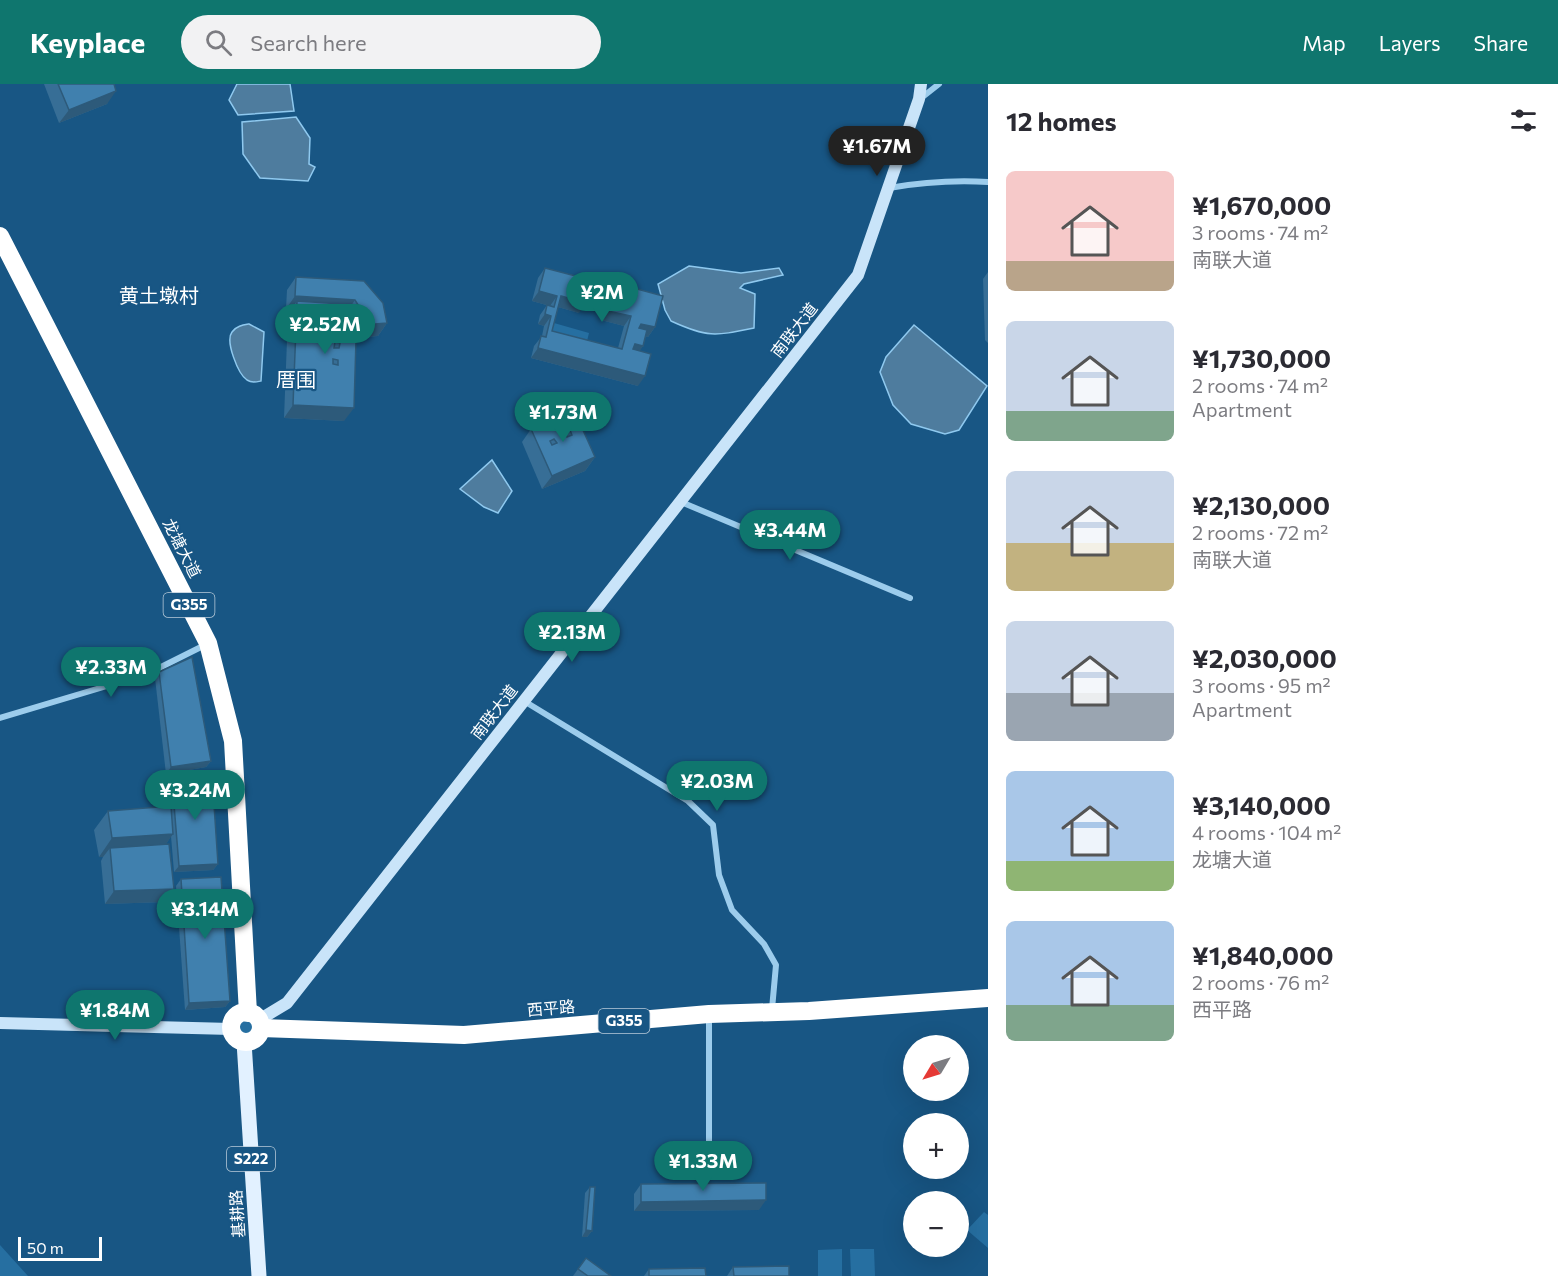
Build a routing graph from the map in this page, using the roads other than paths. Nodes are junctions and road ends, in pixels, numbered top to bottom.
1 (921, 84) edge
2 (939, 84) edge
3 (919, 99) junction
4 (988, 182) edge
5 (889, 188) junction
6 (0, 236) edge
7 (0, 249) edge
8 (680, 501) junction
9 (910, 598) dead end
10 (205, 645) junction
11 (524, 700) junction
12 (0, 718) edge
13 (988, 998) edge
14 (772, 1012) junction
15 (709, 1014) junction
16 (253, 1018) junction
17 (0, 1023) edge
18 (231, 1029) junction
19 (244, 1042) junction
20 (709, 1151) dead end
21 (259, 1276) edge

1 - 3 street, 南联大道
2 - 3 street
3 - 5 street, 南联大道
4 - 5 street
5 - 8 street, 南联大道
6 - 10 highway, 龙塘大道 / G355
7 - 10 highway, 龙塘大道 / G355
8 - 9 street
8 - 11 street, 南联大道
10 - 12 street
10 - 16 highway, 龙塘大道 / G355
11 - 14 street
11 - 16 street, 南联大道
13 - 14 highway, 西平路 / G355
14 - 15 highway, 西平路 / G355
15 - 16 highway, 西平路 / G355
15 - 20 street
16 - 18 highway
16 - 19 highway
17 - 18 street
18 - 19 highway
19 - 21 main road, 基耕路 / S222

